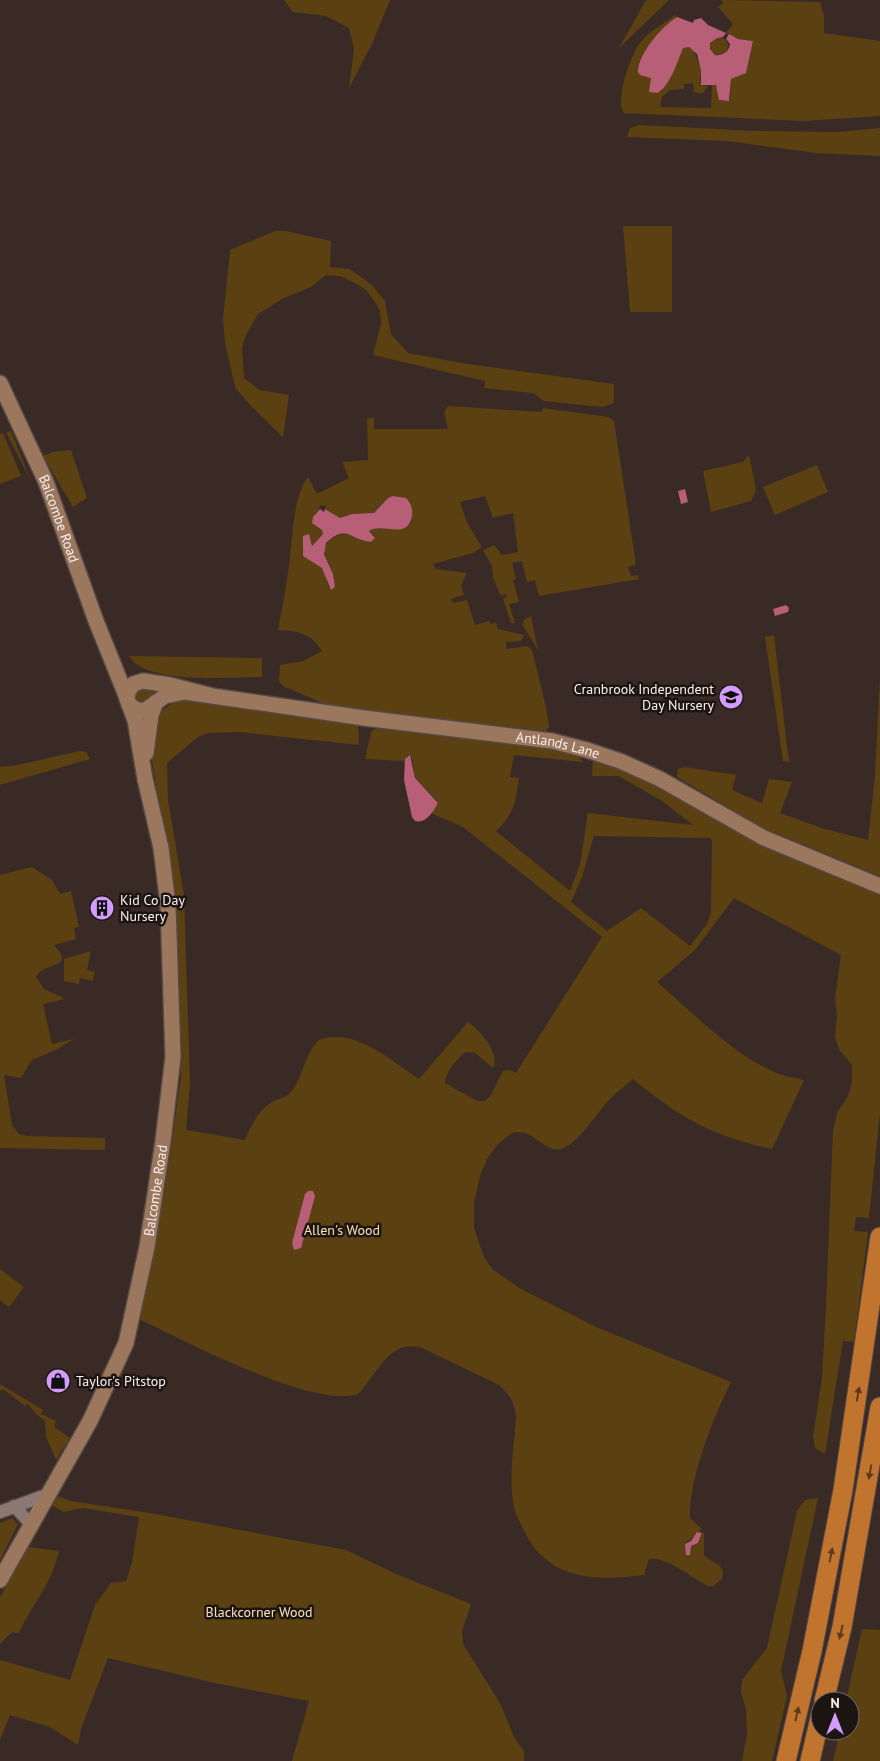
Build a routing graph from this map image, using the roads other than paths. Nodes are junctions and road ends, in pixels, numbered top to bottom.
1 (0, 383) edge
2 (110, 656) junction
3 (145, 682) junction
4 (209, 695) junction
5 (128, 701) junction
6 (154, 704) junction
7 (144, 769) junction
8 (880, 886) edge
9 (880, 1237) edge
10 (880, 1407) edge
11 (48, 1494) junction
12 (14, 1506) junction
13 (0, 1512) edge
14 (31, 1524) junction
15 (0, 1580) edge
16 (826, 1691) edge
17 (815, 1741) edge
18 (786, 1761) edge
19 (810, 1761) edge

1 - 2 main road, Balcombe Road
2 - 3 main road, Balcombe Road
2 - 5 main road, Balcombe Road
3 - 4 main road, Antlands Lane
3 - 5 main road
3 - 6 main road
4 - 6 main road, Antlands Lane
4 - 8 main road, Antlands Lane
5 - 6 main road
5 - 7 main road, Balcombe Road
6 - 7 main road, Balcombe Road
7 - 11 main road, Balcombe Road
18 -> 9 highway
10 -> 16 highway
11 - 12 street
11 - 14 main road, Balcombe Road
12 - 13 street
12 - 14 street
14 - 15 main road, Balcombe Road
17 - 19 highway

